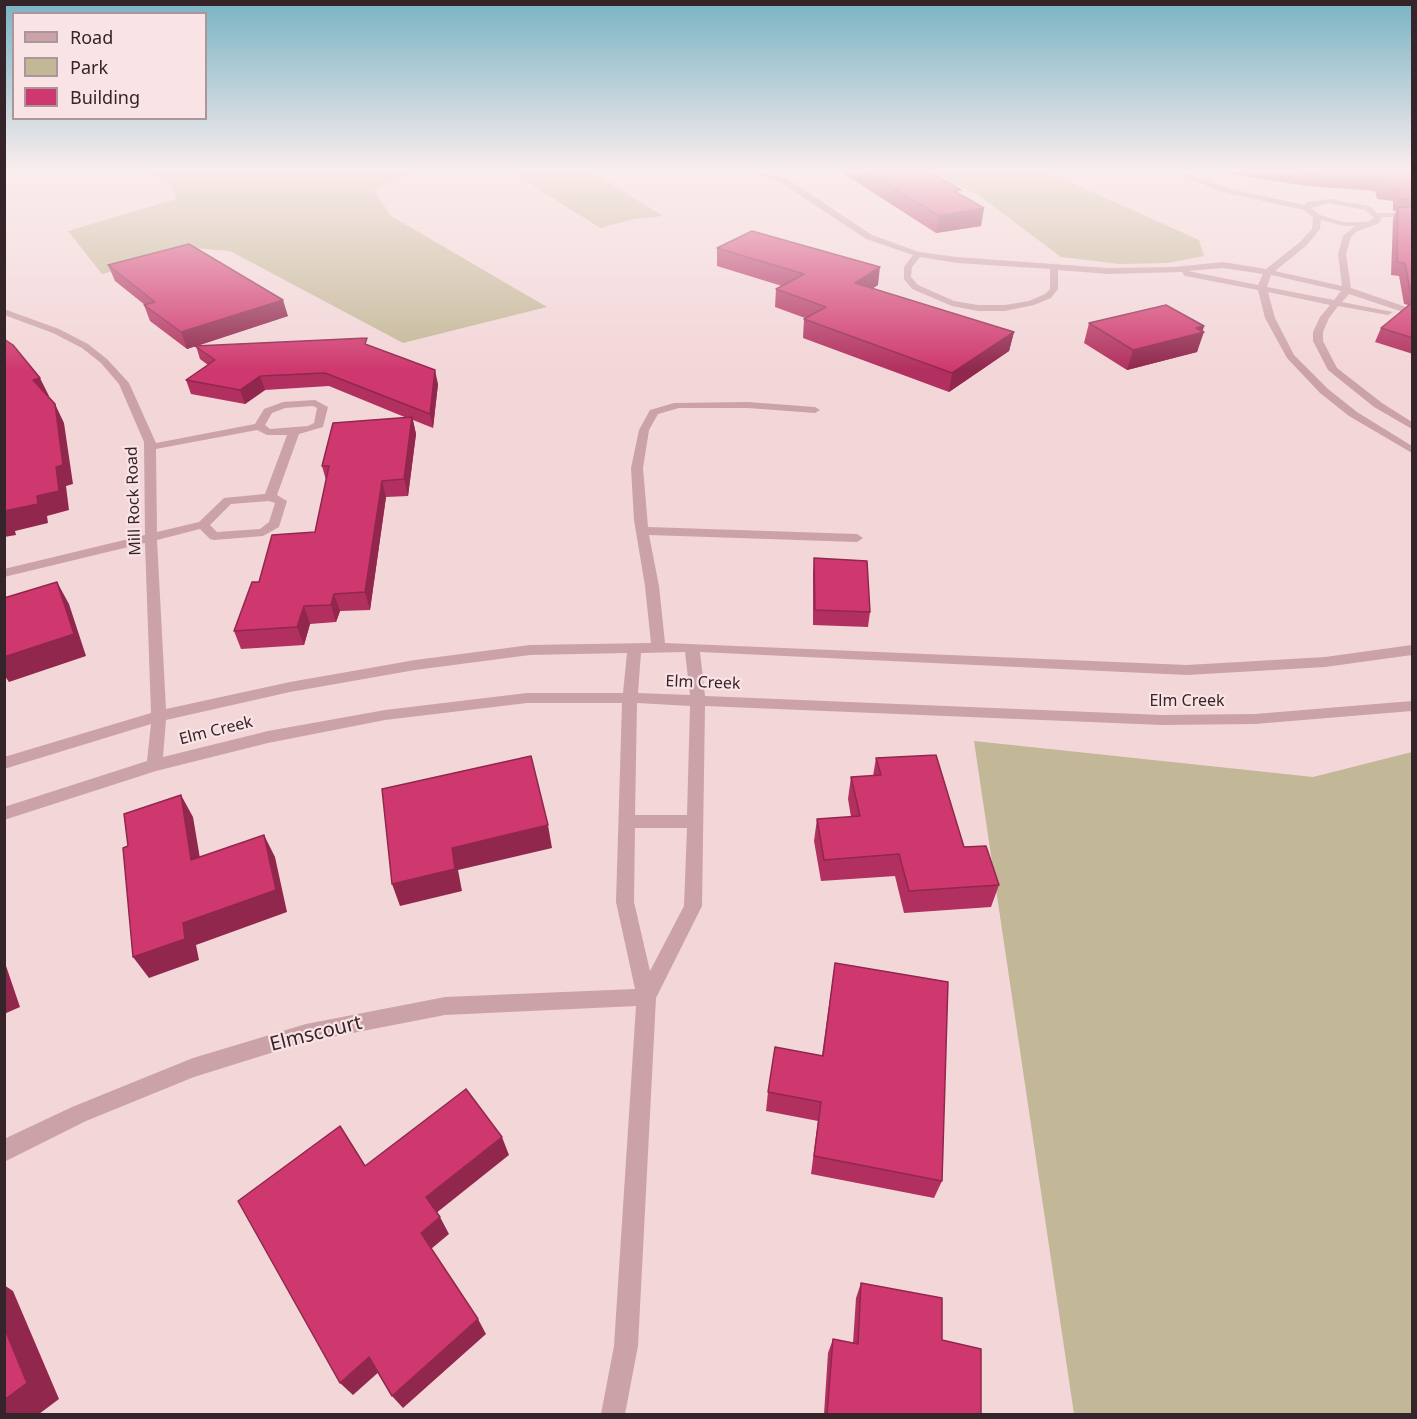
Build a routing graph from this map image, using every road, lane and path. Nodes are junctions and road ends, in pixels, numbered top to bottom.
1 (873, 238) edge
2 (1308, 238) edge
3 (1346, 238) edge
4 (918, 254) junction
5 (1054, 267) junction
6 (1173, 270) junction
7 (1268, 272) junction
8 (1263, 287) junction
9 (1347, 290) junction
10 (1335, 303) junction
11 (4, 312) edge
12 (1413, 314) edge
13 (815, 410) dead end
14 (259, 426) junction
15 (1413, 426) edge
16 (294, 432) junction
17 (151, 447) junction
18 (1413, 450) edge
19 (270, 497) junction
20 (203, 525) junction
21 (642, 531) junction
22 (151, 536) junction
23 (857, 538) dead end
24 (4, 573) edge
25 (692, 647) junction
26 (634, 648) junction
27 (658, 648) junction
28 (1413, 650) edge
29 (630, 698) junction
30 (698, 701) junction
31 (1413, 706) edge
32 (159, 716) junction
33 (4, 763) edge
34 (154, 765) junction
35 (4, 814) edge
36 (695, 820) junction
37 (627, 822) junction
38 (646, 997) junction
39 (4, 1151) edge
40 (614, 1414) edge

1 - 4 street
2 - 7 street
3 - 9 street
4 - 5 street
4 - 5 street
5 - 6 street
6 - 7 street
6 - 8 street
7 - 8 street
7 - 9 street
8 - 10 street
8 - 18 street
9 - 10 street
9 - 12 street
10 - 12 street
10 - 15 street
11 - 17 street, Mill Rock Road
13 - 21 street
14 - 16 street
14 - 16 street
14 - 17 street
16 - 19 street
17 - 22 street, Mill Rock Road
19 - 20 street
19 - 20 street
20 - 22 street
21 - 23 street
21 - 27 street
22 - 24 street
22 - 32 street, Mill Rock Road
25 - 27 street, Elm Creek
25 - 28 street, Elm Creek
25 - 30 street
26 - 27 street, Elm Creek
26 - 29 street
26 - 32 street, Elm Creek
29 - 30 street, Elm Creek
29 - 34 street, Elm Creek
29 - 37 street
30 - 31 street, Elm Creek
30 - 36 street
32 - 33 street, Elm Creek
32 - 34 street, Mill Rock Road
34 - 35 street, Elm Creek
36 - 37 street
36 - 38 street
37 - 38 street
38 - 39 street, Elmscourt
38 - 40 street

